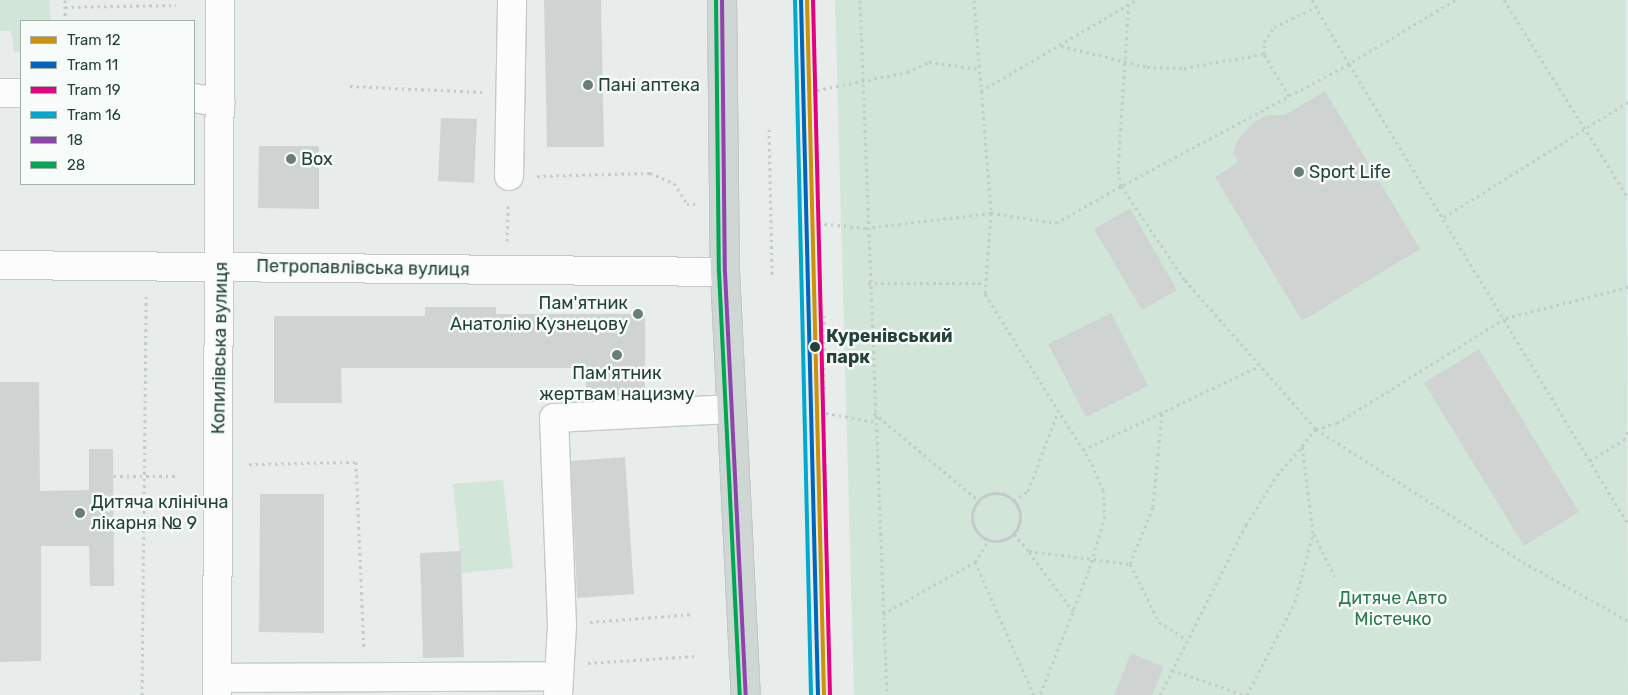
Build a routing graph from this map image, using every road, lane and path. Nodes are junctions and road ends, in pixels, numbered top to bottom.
1 (65, 0) edge
2 (220, 0) edge
3 (512, 0) edge
4 (722, 0) edge
5 (860, 0) edge
6 (974, 0) edge
7 (1128, 0) edge
8 (1136, 0) edge
9 (1312, 0) edge
10 (1455, 0) edge
11 (1504, 0) edge
12 (176, 5) dead end
13 (65, 7) junction
14 (1129, 7) junction
15 (1316, 7) junction
16 (65, 20) edge
17 (1061, 46) junction
18 (1264, 54) junction
19 (1125, 61) junction
20 (1349, 64) junction
21 (980, 69) junction
22 (862, 78) junction
23 (350, 86) dead end
24 (817, 90) dead end
25 (981, 91) junction
26 (465, 92) dead end
27 (0, 93) edge
28 (20, 94) edge
29 (1289, 96) junction
30 (195, 98) edge
31 (1628, 102) edge
32 (221, 103) junction
33 (769, 128) dead end
34 (1584, 128) junction
35 (509, 176) junction
36 (1121, 186) junction
37 (1628, 198) edge
38 (687, 204) dead end
39 (990, 213) junction
40 (1444, 217) junction
41 (818, 223) dead end
42 (866, 228) junction
43 (506, 244) dead end
44 (0, 265) edge
45 (221, 266) junction
46 (725, 272) junction
47 (772, 276) dead end
48 (986, 282) junction
49 (868, 283) junction
50 (1628, 287) edge
51 (146, 295) dead end
52 (824, 312) dead end
53 (1506, 318) junction
54 (1259, 366) junction
55 (824, 389) dead end
56 (730, 409) junction
57 (1059, 411) junction
58 (1162, 411) junction
59 (826, 413) dead end
60 (874, 413) junction
61 (875, 422) junction
62 (1316, 429) junction
63 (1628, 430) edge
64 (1302, 446) junction
65 (1083, 450) junction
66 (1590, 461) junction
67 (249, 464) dead end
68 (114, 476) dead end
69 (144, 476) junction
70 (179, 476) dead end
71 (978, 500) junction
72 (1014, 501) junction
73 (143, 522) junction
74 (114, 523) dead end
75 (1628, 524) edge
76 (179, 526) dead end
77 (1313, 533) junction
78 (1014, 534) junction
79 (988, 540) junction
80 (1029, 552) junction
81 (1092, 559) junction
82 (975, 562) junction
83 (1130, 564) junction
84 (1334, 576) dead end
85 (1074, 612) junction
86 (694, 614) dead end
87 (884, 614) junction
88 (1628, 622) edge
89 (562, 625) junction
90 (1186, 639) junction
91 (695, 656) dead end
92 (1172, 670) junction
93 (365, 678) junction
94 (558, 678) edge
95 (217, 687) edge
96 (142, 695) edge
97 (746, 695) edge
98 (887, 695) edge
99 (1034, 695) edge
100 (1040, 695) edge
101 (1160, 695) edge
102 (1246, 695) edge

1 - 13 path
2 - 32 street, Копилівська вулиця
3 - 35 street
4 - 46 main road
5 - 22 path
6 - 21 path
7 - 14 path
8 - 14 path
9 - 15 path
10 - 20 path
11 - 34 path
12 - 13 path
13 - 16 path
14 - 17 path
14 - 19 path
15 - 18 path
15 - 20 path
17 - 19 path
17 - 25 path
18 - 19 path
18 - 29 path
19 - 36 path
20 - 29 path
20 - 40 path
21 - 22 path
21 - 25 path
22 - 24 path
22 - 42 path
23 - 26 path
25 - 39 path
27 - 28 street
29 - 36 path
30 - 32 street
31 - 34 path
32 - 45 street, Копилівська вулиця
33 - 47 path
34 - 37 path
34 - 40 path
35 - 38 path
35 - 43 path
36 - 39 path
36 - 54 path
39 - 42 path
39 - 48 path
40 - 53 path
41 - 42 path
42 - 49 path
44 - 45 street, Петропавлівська вулиця
45 - 46 street, Петропавлівська вулиця
45 - 95 street, Копилівська вулиця
46 - 56 main road
48 - 49 path
48 - 57 path
49 - 60 path
50 - 53 path
51 - 69 path
52 - 55 path
53 - 62 path
53 - 66 path
54 - 58 path
54 - 62 path
56 - 89 street
56 - 97 main road
57 - 65 path
57 - 72 path
58 - 65 path
58 - 83 path
59 - 61 path
60 - 61 path
60 - 71 path
61 - 87 path
62 - 64 path
62 - 88 path
63 - 66 path
64 - 77 path
64 - 90 path
65 - 81 path
66 - 75 path
67 - 93 path
68 - 69 path
69 - 70 path
69 - 73 path
71 - 72 path
71 - 79 path
72 - 78 path
73 - 74 path
73 - 76 path
73 - 96 path
77 - 84 path
77 - 102 path
78 - 79 path
78 - 80 path
79 - 82 path
80 - 81 path
80 - 85 path
81 - 83 path
81 - 85 path
82 - 87 path
82 - 99 path
83 - 90 path
85 - 100 path
86 - 89 path
87 - 98 path
89 - 94 street
90 - 92 path
91 - 94 path
92 - 101 path
92 - 102 path
93 - 94 street
93 - 95 street

